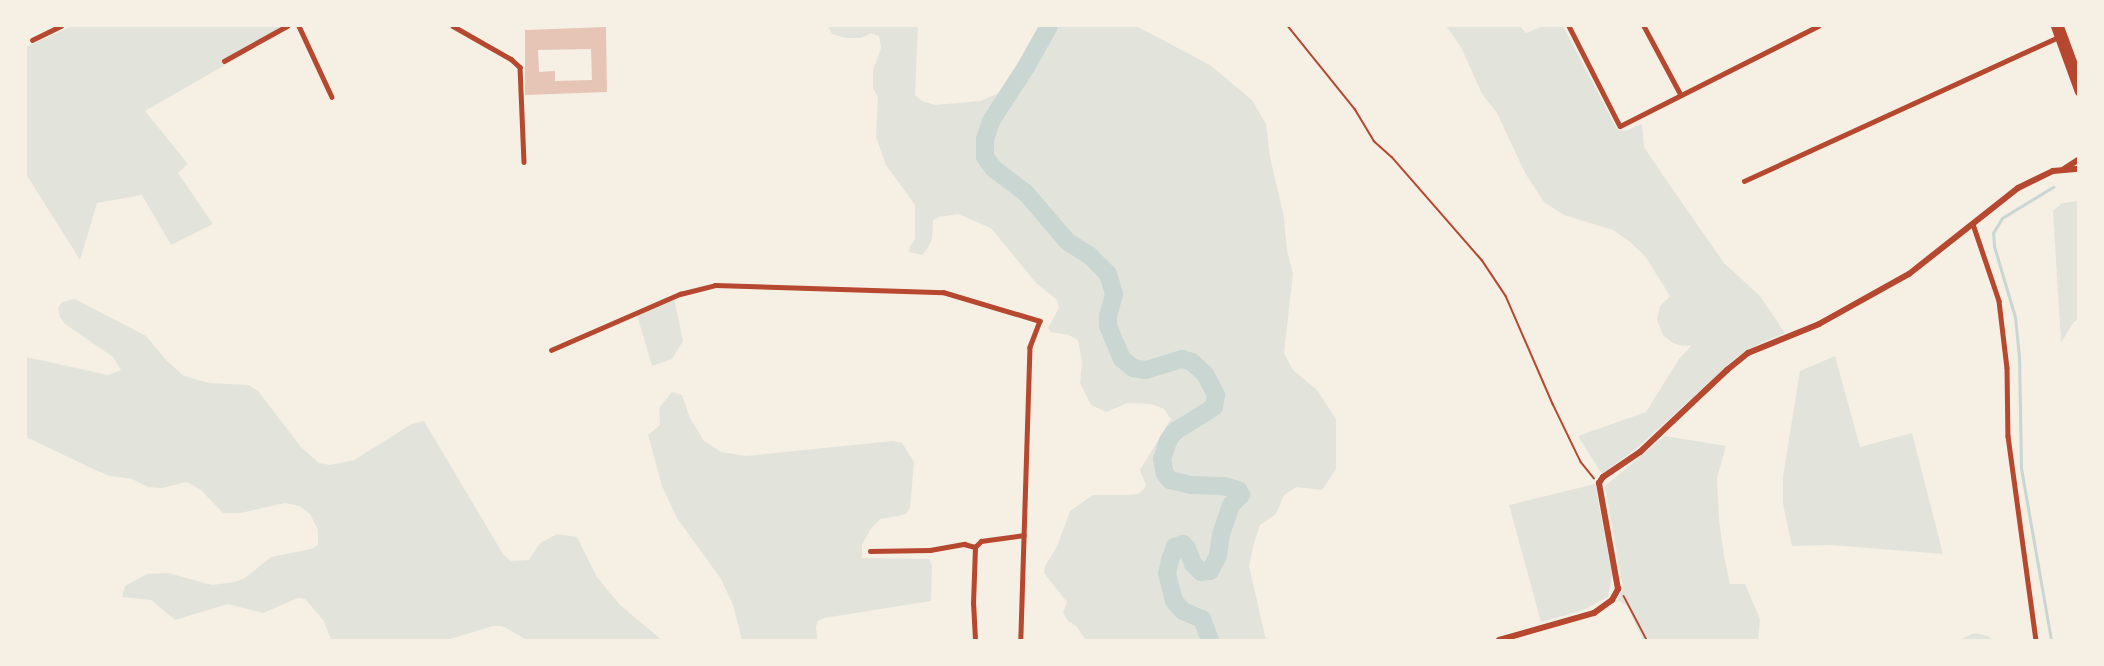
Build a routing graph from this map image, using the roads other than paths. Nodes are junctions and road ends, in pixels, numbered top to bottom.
1 (61, 26) edge
2 (287, 26) edge
3 (299, 26) edge
4 (453, 26) edge
5 (1569, 26) edge
6 (1644, 26) edge
7 (1818, 26) edge
8 (2054, 26) edge
9 (2060, 26) edge
10 (2059, 38) junction
11 (32, 40) dead end
12 (224, 61) dead end
13 (2079, 75) edge
14 (2079, 92) edge
15 (1681, 96) junction
16 (332, 97) dead end
17 (2079, 160) edge
18 (524, 162) dead end
19 (2063, 169) junction
20 (2079, 169) edge
21 (1744, 181) dead end
22 (1973, 224) junction
23 (551, 350) dead end
24 (1024, 535) junction
25 (975, 547) junction
26 (870, 551) dead end
27 (975, 640) edge
28 (1021, 640) edge
29 (1499, 640) edge
30 (2036, 640) edge

1 - 11 street
2 - 12 street
3 - 16 street
4 - 18 street
5 - 15 street
6 - 15 street
7 - 15 street
8 - 10 main road
9 - 13 main road
10 - 14 main road
10 - 21 street
17 - 19 street
19 - 20 street
19 - 22 street
22 - 29 street
22 - 30 street
23 - 24 street
24 - 25 street
24 - 28 street
25 - 26 street
25 - 27 street

